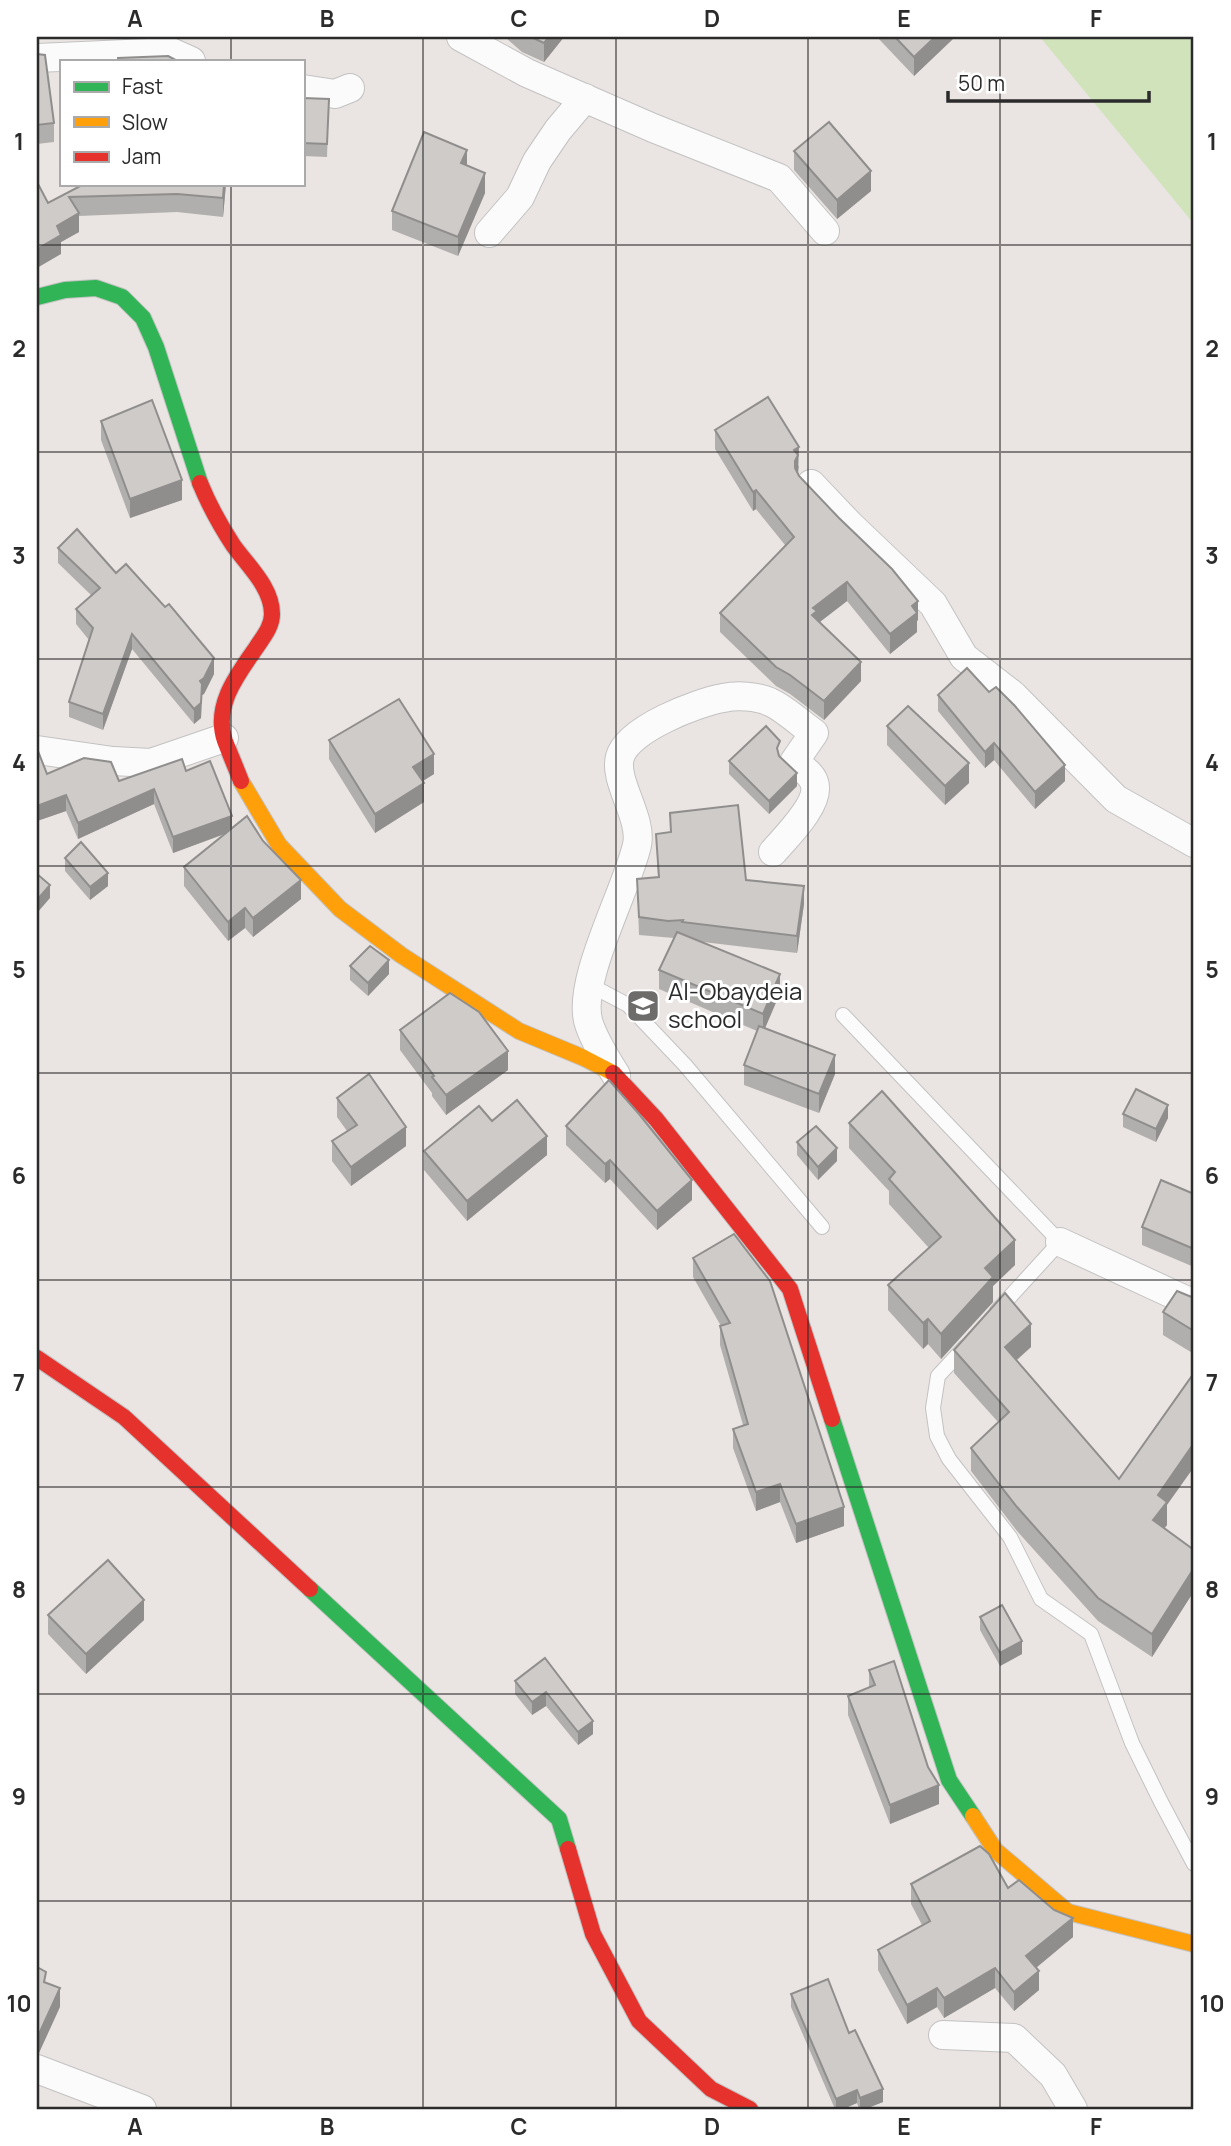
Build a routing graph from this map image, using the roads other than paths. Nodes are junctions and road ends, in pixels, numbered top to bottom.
1 (461, 37) edge
2 (37, 58) edge
3 (189, 60) edge
4 (350, 88) dead end
5 (304, 89) edge
6 (585, 98) junction
7 (825, 231) dead end
8 (489, 233) dead end
9 (37, 297) edge
10 (811, 484) edge
11 (224, 738) junction
12 (37, 750) edge
13 (1194, 843) edge
14 (773, 852) dead end
15 (588, 984) junction
16 (843, 1014) dead end
17 (616, 1076) junction
18 (822, 1227) dead end
19 (1059, 1242) junction
20 (1194, 1304) edge
21 (37, 1358) edge
22 (1194, 1864) edge
23 (1194, 1944) edge
24 (943, 2035) dead end
25 (37, 2069) edge
26 (142, 2109) edge
27 (750, 2109) edge
28 (1073, 2109) edge

1 - 6 street
2 - 3 street
4 - 5 street
6 - 7 street
6 - 8 street
9 - 11 street
10 - 13 street
11 - 12 street
11 - 17 street
14 - 15 street
15 - 17 street
15 - 18 lane
16 - 19 lane
17 - 23 street
19 - 20 street
19 - 22 lane
21 - 27 street
24 - 28 street
25 - 26 street

